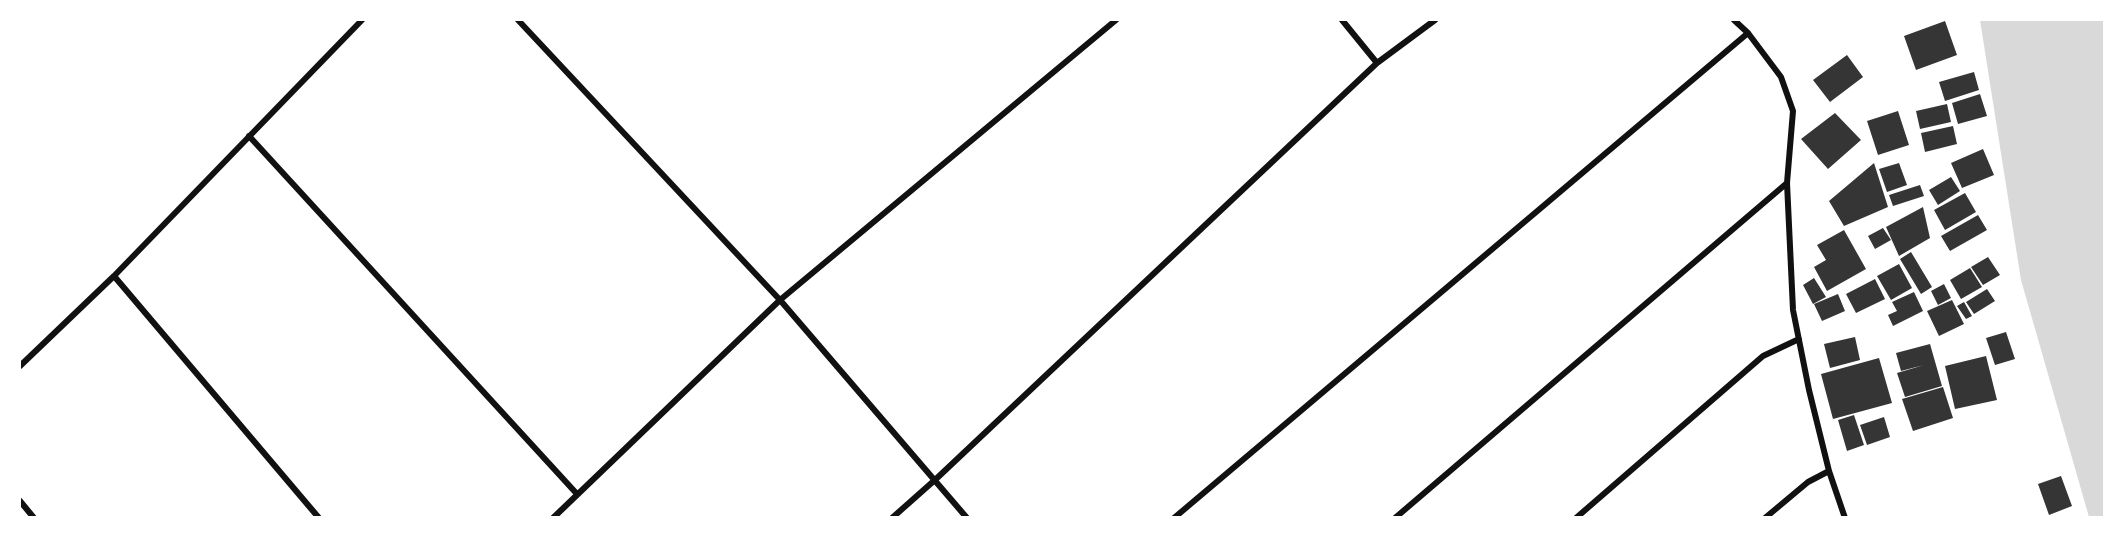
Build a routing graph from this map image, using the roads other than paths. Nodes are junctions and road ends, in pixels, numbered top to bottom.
1 (362, 20) edge
2 (518, 20) edge
3 (1116, 20) edge
4 (1342, 20) edge
5 (1435, 20) edge
6 (1734, 20) edge
7 (1748, 33) junction
8 (1377, 63) junction
9 (249, 136) junction
10 (1786, 183) junction
11 (114, 276) junction
12 (780, 300) junction
13 (1799, 339) junction
14 (20, 366) edge
15 (1829, 471) junction
16 (936, 479) junction
17 (577, 495) junction
18 (20, 501) edge
19 (34, 518) edge
20 (319, 518) edge
21 (553, 518) edge
22 (892, 518) edge
23 (968, 518) edge
24 (1174, 518) edge
25 (1395, 518) edge
26 (1576, 518) edge
27 (1765, 518) edge
28 (1845, 518) edge

1 - 9 street
2 - 12 street
3 - 12 street
4 - 8 street
5 - 8 street
6 - 7 street
7 - 10 street
7 - 24 street
8 - 16 street
9 - 11 street
9 - 17 street
10 - 13 street
10 - 25 street
11 - 14 street
11 - 20 street
12 - 16 street
12 - 17 street
13 - 15 street
13 - 26 street
15 - 27 street
15 - 28 street
16 - 22 street
16 - 23 street
17 - 21 street
18 - 19 street

